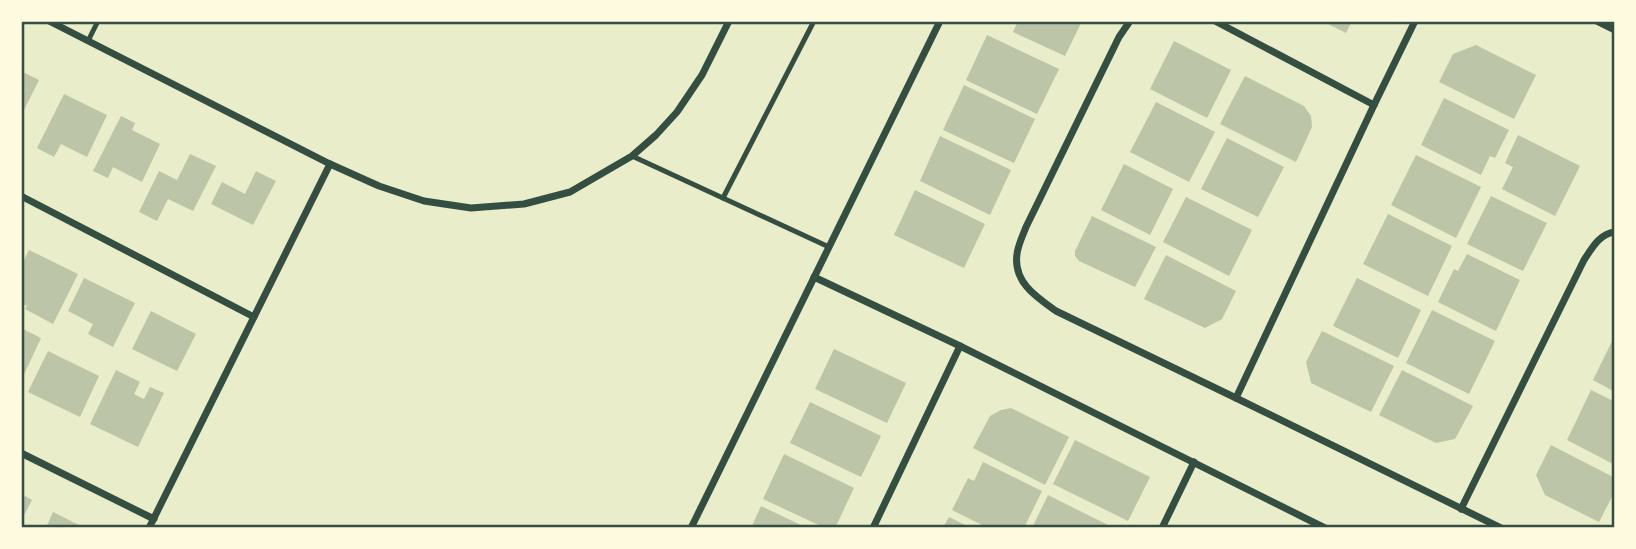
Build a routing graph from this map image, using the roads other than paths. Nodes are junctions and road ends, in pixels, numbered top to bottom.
1 (49, 21) edge
2 (97, 21) edge
3 (729, 21) edge
4 (814, 21) edge
5 (940, 21) edge
6 (1130, 21) edge
7 (1214, 21) edge
8 (1415, 21) edge
9 (1597, 21) edge
10 (1615, 30) edge
11 (88, 41) junction
12 (1374, 105) junction
13 (632, 156) junction
14 (330, 164) junction
15 (21, 196) edge
16 (723, 198) junction
17 (1615, 232) edge
18 (828, 247) junction
19 (814, 277) junction
20 (254, 317) junction
21 (960, 346) junction
22 (1236, 398) junction
23 (21, 453) edge
24 (1194, 462) junction
25 (1461, 509) junction
26 (154, 519) junction
27 (149, 528) edge
28 (691, 528) edge
29 (873, 528) edge
30 (1162, 528) edge
31 (1325, 528) edge
32 (1501, 528) edge

1 - 11 street
2 - 11 lane
3 - 13 street
4 - 16 lane
5 - 18 street
6 - 22 street
7 - 12 street
8 - 12 street
9 - 10 street
11 - 14 street
12 - 22 street
13 - 14 street
13 - 16 lane
14 - 20 street
15 - 20 street
16 - 18 lane
17 - 25 street
18 - 19 street
19 - 21 street
19 - 28 street
20 - 26 street
21 - 24 street
21 - 29 street
22 - 25 street
23 - 26 street
24 - 30 street
24 - 31 street
25 - 32 street
26 - 27 street

